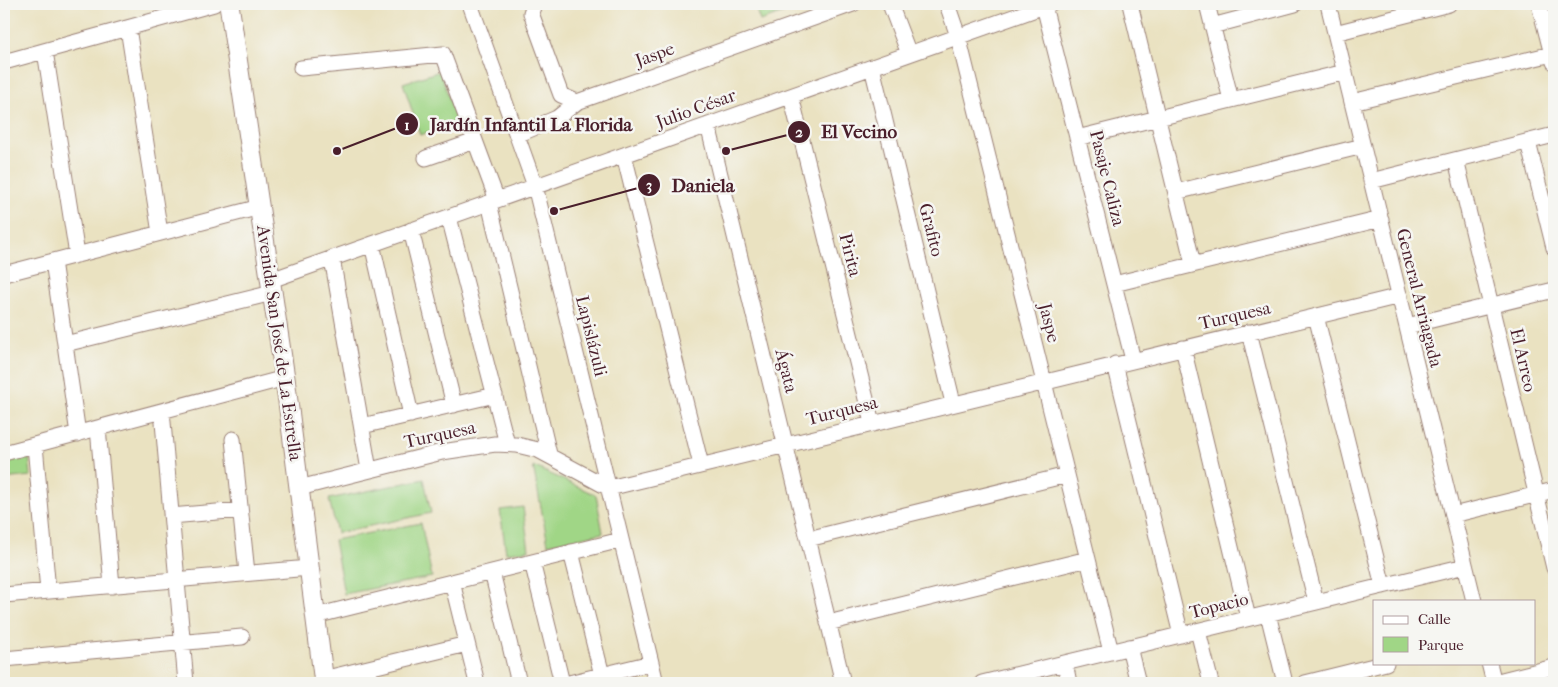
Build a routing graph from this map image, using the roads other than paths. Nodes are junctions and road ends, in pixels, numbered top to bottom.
1 (214, 4) edge
2 (229, 4) edge
3 (470, 4) edge
4 (534, 4) edge
5 (853, 4) edge
6 (890, 4) edge
7 (947, 4) edge
8 (1130, 4) edge
9 (1207, 4) edge
10 (1295, 4) edge
11 (1328, 4) edge
12 (1449, 4) edge
13 (1540, 4) edge
14 (1038, 6) edge
15 (1212, 26) junction
16 (128, 28) junction
17 (1336, 33) junction
18 (958, 36) junction
19 (45, 51) junction
20 (909, 54) junction
21 (1553, 59) edge
22 (4, 62) edge
23 (872, 67) junction
24 (300, 68) dead end
25 (1345, 72) junction
26 (791, 96) junction
27 (1231, 100) junction
28 (577, 102) junction
29 (1352, 102) junction
30 (1158, 119) junction
31 (708, 125) junction
32 (517, 135) junction
33 (1554, 135) edge
34 (1077, 138) junction
35 (475, 141) junction
36 (1528, 142) junction
37 (1363, 146) junction
38 (624, 155) junction
39 (426, 158) dead end
40 (1456, 160) junction
41 (1372, 181) junction
42 (535, 186) junction
43 (1176, 192) junction
44 (493, 201) junction
45 (260, 207) junction
46 (449, 217) junction
47 (1381, 219) junction
48 (411, 230) junction
49 (160, 233) junction
50 (372, 244) junction
51 (1554, 248) edge
52 (77, 255) junction
53 (332, 258) junction
54 (53, 261) junction
55 (1193, 264) junction
56 (4, 274) edge
57 (1114, 284) junction
58 (272, 287) junction
59 (1554, 290) edge
60 (1400, 296) junction
61 (1491, 306) junction
62 (1316, 316) junction
63 (1407, 326) junction
64 (1249, 332) junction
65 (65, 344) junction
66 (1183, 348) junction
67 (1133, 360) junction
68 (1115, 364) junction
69 (285, 378) junction
70 (1044, 381) junction
71 (495, 395) junction
72 (953, 403) junction
73 (454, 405) junction
74 (162, 411) junction
75 (411, 415) junction
76 (872, 423) junction
77 (362, 426) junction
78 (98, 428) junction
79 (78, 434) junction
80 (233, 439) dead end
81 (507, 444) junction
82 (785, 444) junction
83 (35, 445) junction
84 (4, 453) edge
85 (549, 454) junction
86 (701, 465) junction
87 (369, 470) junction
88 (1067, 474) junction
89 (299, 488) junction
90 (609, 488) junction
91 (1554, 490) edge
92 (1537, 495) junction
93 (240, 510) junction
94 (1453, 515) junction
95 (171, 516) junction
96 (808, 538) junction
97 (621, 540) junction
98 (571, 552) junction
99 (1088, 559) junction
100 (532, 562) junction
101 (1466, 566) junction
102 (309, 568) junction
103 (1554, 568) edge
104 (492, 572) junction
105 (246, 573) junction
106 (177, 580) junction
107 (452, 582) junction
108 (112, 586) junction
109 (1383, 586) junction
110 (48, 591) junction
111 (4, 595) edge
112 (1474, 600) edge
113 (1316, 602) junction
114 (1268, 614) junction
115 (315, 616) junction
116 (1248, 618) junction
117 (828, 623) junction
118 (1198, 630) junction
119 (1182, 635) junction
120 (242, 637) dead end
121 (183, 642) junction
122 (467, 644) junction
123 (1129, 647) junction
124 (1111, 652) junction
125 (4, 659) edge
126 (651, 663) junction
127 (1065, 663) junction
128 (1382, 664) edge
129 (1489, 664) edge
130 (1554, 667) edge
131 (602, 675) junction
132 (324, 681) edge
133 (1000, 681) edge
134 (1494, 682) edge
135 (186, 683) edge
136 (477, 683) edge
137 (519, 683) edge
138 (562, 683) edge
139 (569, 683) edge
140 (656, 683) edge
141 (843, 683) edge
142 (982, 683) edge
143 (1069, 683) edge
144 (1138, 683) edge
145 (1211, 683) edge
146 (1285, 683) edge
147 (1306, 683) edge

1 - 16 street
2 - 45 main road, Avenida San José de La Estrella
3 - 32 street, Lapislázuli
4 - 28 street
5 - 28 street, Jaspe
6 - 20 street
7 - 18 street, Jaspe
8 - 30 street
9 - 15 street
10 - 15 street
11 - 17 street, General Arriagada
12 - 17 street
13 - 21 street
14 - 18 street, Julio César
14 - 34 street, Pasaje Caliza
15 - 27 street
16 - 19 street
16 - 49 street
17 - 25 street, General Arriagada
18 - 20 street, Julio César
18 - 70 street, Jaspe
19 - 22 street
19 - 52 street
20 - 23 street, Julio César
21 - 29 street
23 - 26 street, Julio César
23 - 72 street, Grafito
24 - 35 street
25 - 27 street
25 - 29 street, General Arriagada
26 - 31 street, Julio César
26 - 76 street, Pirita
27 - 30 street
28 - 32 street
29 - 37 street, General Arriagada
30 - 34 street
30 - 43 street
31 - 38 street, Julio César
31 - 82 street, Ágata
32 - 42 street, Lapislázuli
33 - 36 street
34 - 57 street, Pasaje Caliza
35 - 39 street
35 - 44 street
36 - 40 street
36 - 51 street
37 - 41 street, General Arriagada
37 - 43 street
38 - 42 street, Julio César
38 - 86 street
40 - 41 street
40 - 61 street, El Arreo
41 - 47 street, General Arriagada
42 - 44 street, Julio César
42 - 90 street, Lapislázuli
43 - 55 street
44 - 46 street, Julio César
44 - 85 street
45 - 49 street
45 - 58 main road, Avenida San José de La Estrella
46 - 48 street, Julio César
46 - 71 street
47 - 55 street
47 - 60 street, General Arriagada
48 - 50 street, Julio César
48 - 73 street
49 - 52 street
50 - 53 street, Julio César
50 - 75 street
52 - 54 street
53 - 58 street, Julio César
53 - 77 street
54 - 56 street
54 - 65 street
55 - 57 street
57 - 67 street, Pasaje Caliza
58 - 65 street, Julio César
58 - 69 main road, Avenida San José de La Estrella
59 - 61 street
60 - 62 street, Turquesa
60 - 63 street, General Arriagada
61 - 63 street
61 - 92 street, El Arreo
62 - 64 street, Turquesa
62 - 109 street
63 - 94 street, General Arriagada
64 - 66 street, Turquesa
64 - 113 street
65 - 79 street
66 - 67 street, Turquesa
66 - 116 street
67 - 68 street, Turquesa
68 - 70 street, Turquesa
68 - 119 street
69 - 74 street
69 - 89 main road, Avenida San José de La Estrella
70 - 72 street, Turquesa
70 - 88 street, Jaspe
71 - 73 street
71 - 81 street
72 - 76 street, Turquesa
73 - 75 street
74 - 78 street
74 - 95 street
75 - 77 street
76 - 82 street, Turquesa
77 - 87 street
78 - 79 street
78 - 108 street
79 - 83 street
80 - 93 street
81 - 85 street, Turquesa
81 - 87 street, Turquesa
82 - 86 street, Turquesa
82 - 96 street, Ágata
83 - 84 street
83 - 110 street
85 - 90 street, Turquesa
86 - 90 street, Turquesa
87 - 89 street, Turquesa
88 - 96 street
88 - 99 street, Jaspe
89 - 102 main road, Avenida San José de La Estrella
90 - 97 street, Lapislázuli
91 - 92 street
92 - 94 street
92 - 103 street, El Arreo
93 - 95 street
93 - 105 street
94 - 101 street, General Arriagada
95 - 106 street
96 - 117 street, Ágata
97 - 98 street
97 - 126 street, Lapislázuli
98 - 100 street
98 - 131 street
99 - 117 street
99 - 124 street, Jaspe
100 - 104 street
100 - 138 street
101 - 109 street, Topacio
101 - 112 street, General Arriagada
102 - 105 street
102 - 115 main road, Avenida San José de La Estrella
104 - 107 street
104 - 137 street
105 - 106 street
106 - 108 street
106 - 121 street
107 - 115 street
107 - 122 street
108 - 110 street
109 - 113 street, Topacio
110 - 111 street
113 - 114 street, Topacio
114 - 116 street, Topacio
114 - 146 street
115 - 132 main road, Avenida San José de La Estrella
116 - 118 street, Topacio
117 - 141 street, Ágata
118 - 119 street, Topacio
118 - 145 street
119 - 123 street, Topacio
120 - 121 street
121 - 125 street
121 - 135 street
122 - 132 street
122 - 136 street
123 - 124 street, Topacio
123 - 144 street
124 - 127 street, Topacio
126 - 131 street
126 - 140 street, Lapislázuli
127 - 133 street, Topacio
127 - 143 street
128 - 147 street
129 - 134 street
130 - 134 street
131 - 139 street
133 - 142 street, Topacio

